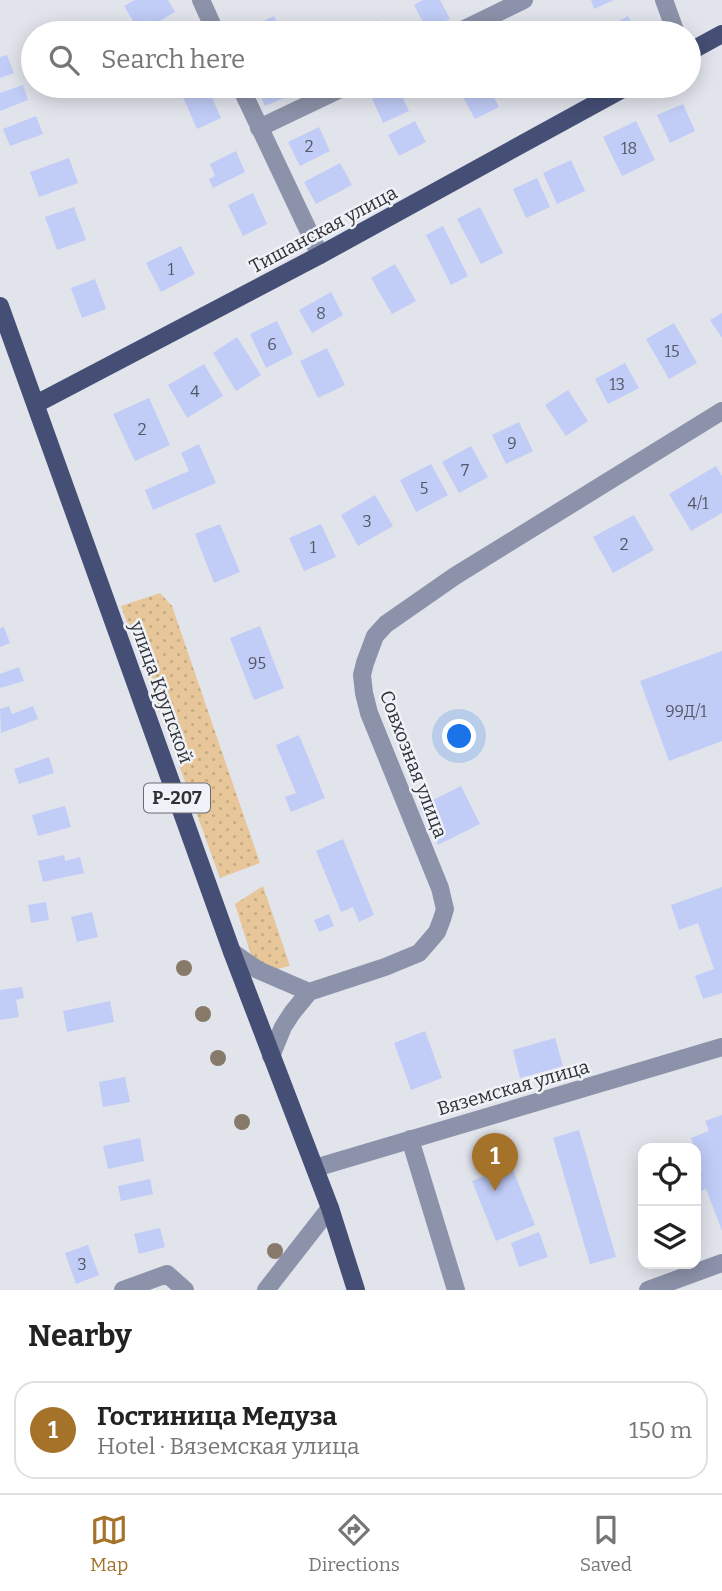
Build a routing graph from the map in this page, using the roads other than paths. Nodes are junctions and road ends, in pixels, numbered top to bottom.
1 (201, 0) edge
2 (524, 0) edge
3 (664, 0) edge
4 (211, 21) edge
5 (481, 21) edge
6 (672, 21) edge
7 (722, 34) edge
8 (701, 45) edge
9 (245, 98) edge
10 (322, 98) edge
11 (606, 98) edge
12 (259, 128) junction
13 (320, 255) junction
14 (0, 306) edge
15 (36, 404) junction
16 (722, 411) edge
17 (233, 952) junction
18 (309, 992) junction
19 (722, 1047) edge
20 (271, 1056) junction
21 (410, 1139) junction
22 (315, 1168) junction
23 (330, 1208) junction
24 (722, 1263) edge
25 (123, 1290) edge
26 (185, 1290) edge
27 (266, 1290) edge
28 (356, 1290) edge
29 (456, 1290) edge
30 (648, 1290) edge

1 - 4 street
2 - 5 street
3 - 6 street
7 - 8 main road
9 - 12 street
10 - 12 street
11 - 13 main road, Тишанская улица
12 - 13 street
13 - 15 main road, Тишанская улица
14 - 15 main road, улица Крупской / Р-207
15 - 17 main road, улица Крупской / Р-207
16 - 18 street, Совхозная улица
17 - 18 street
17 - 20 main road, улица Крупской / Р-207
18 - 20 street
19 - 21 street, Вяземская улица
20 - 22 main road, улица Крупской / Р-207
21 - 22 street, Вяземская улица
21 - 29 street
22 - 23 main road, улица Крупской / Р-207
23 - 27 street
23 - 28 main road, улица Крупской / Р-207
24 - 30 street
25 - 26 street

